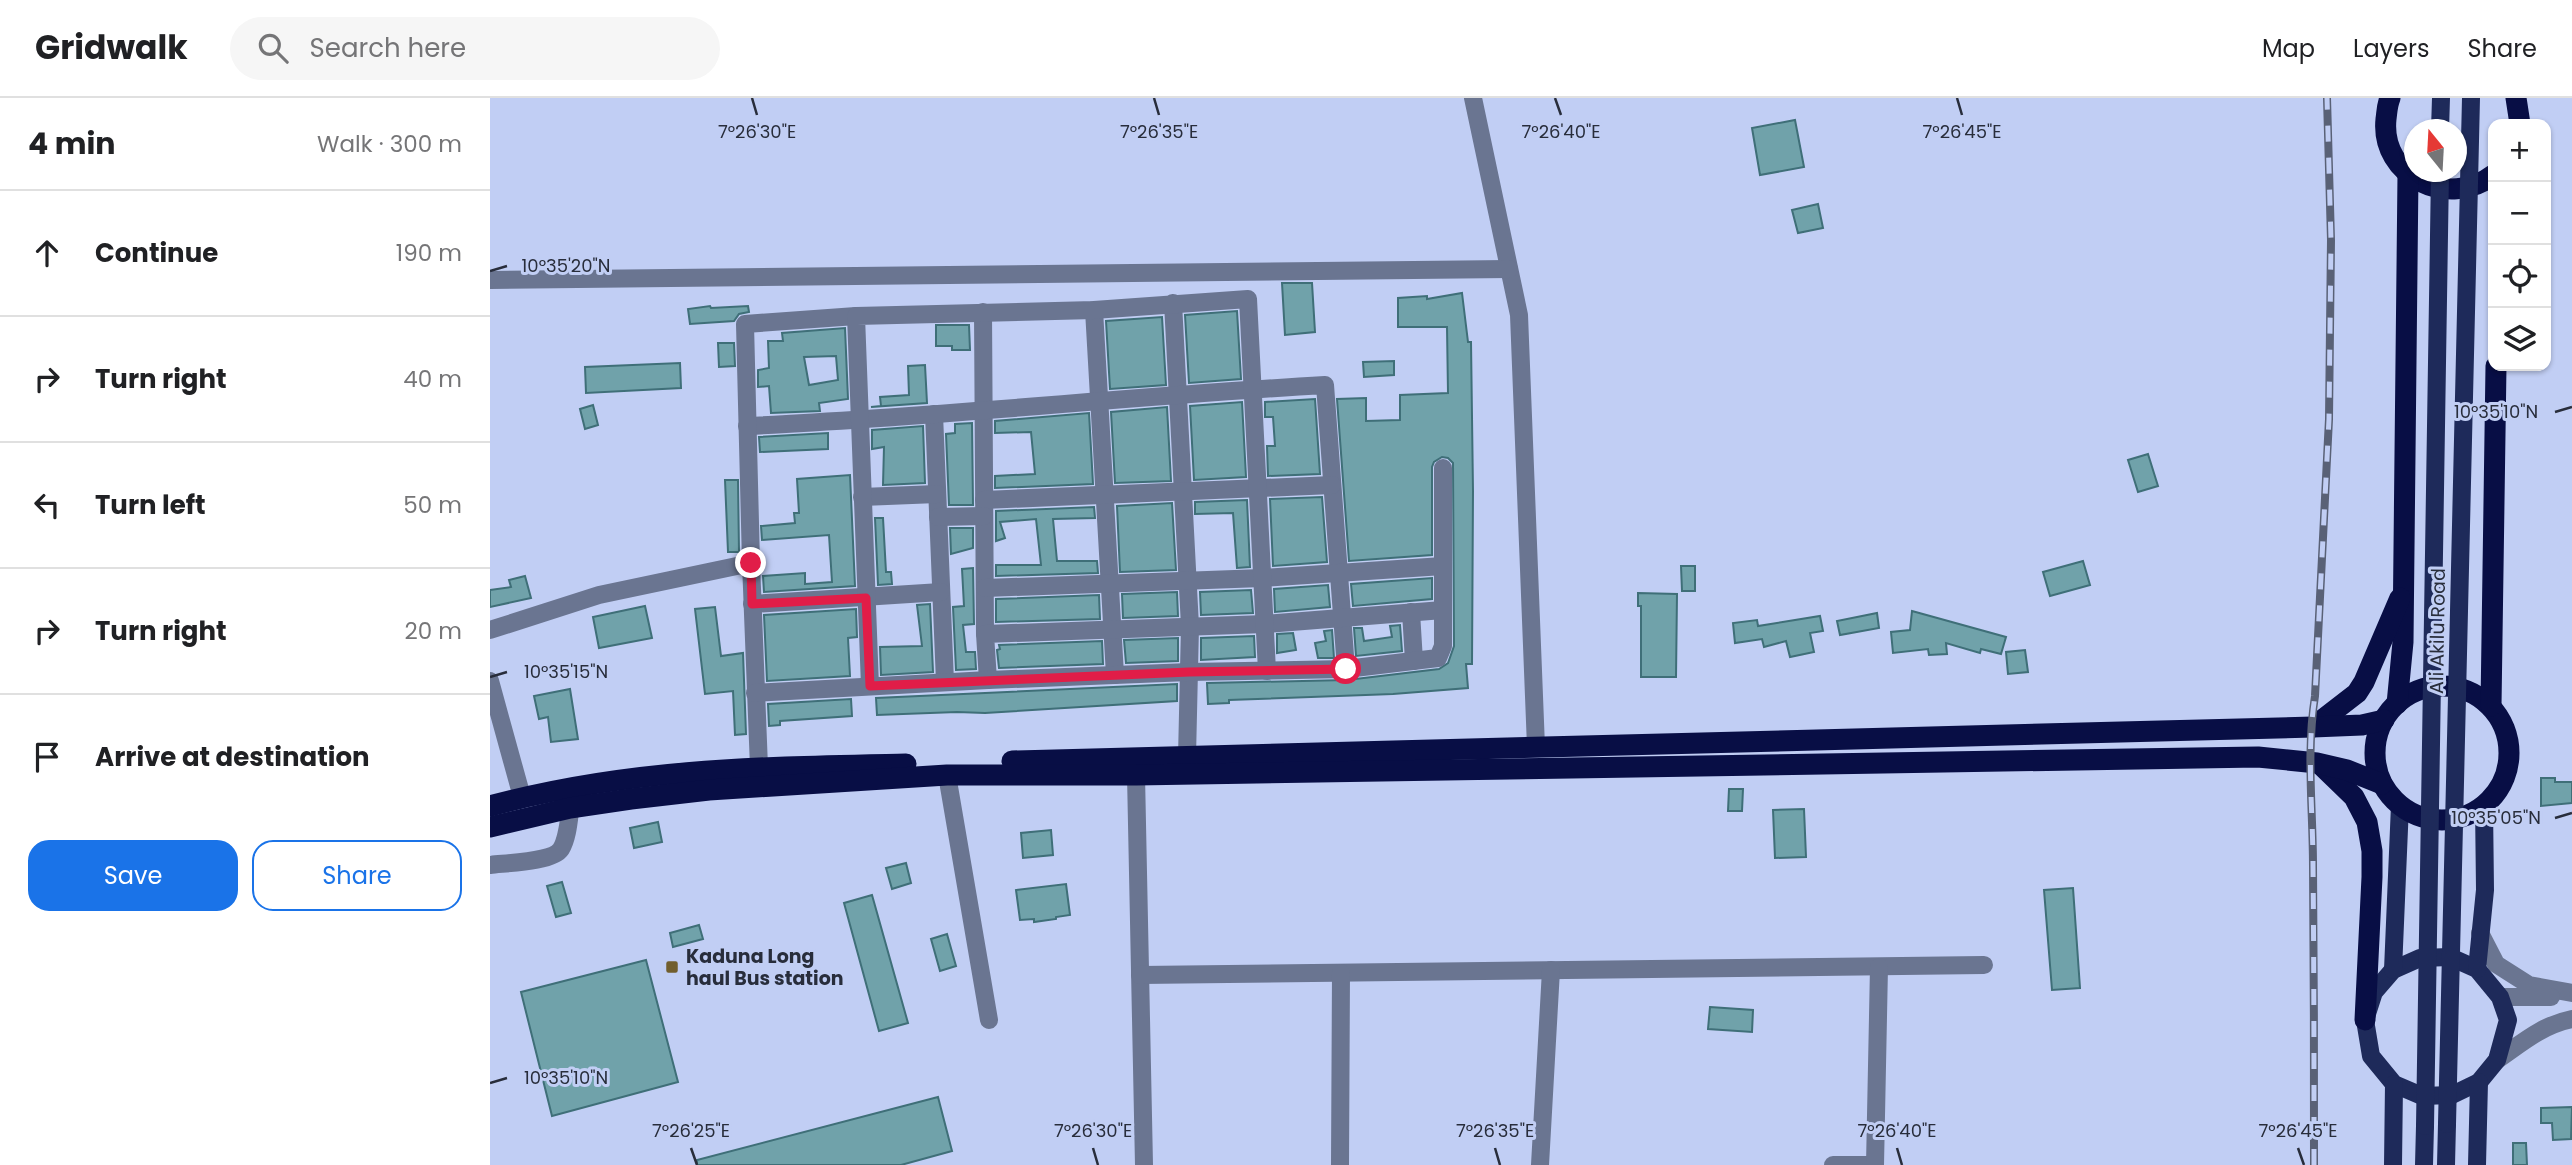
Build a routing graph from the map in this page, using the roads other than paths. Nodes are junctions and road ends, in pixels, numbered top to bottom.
1 (1473, 98) edge
2 (2390, 98) edge
3 (2441, 98) edge
4 (2471, 98) edge
5 (2515, 98) edge
6 (2440, 119) edge
7 (2519, 119) edge
8 (2404, 169) edge
9 (2488, 179) edge
10 (2408, 182) edge
11 (2422, 182) edge
12 (2440, 182) edge
13 (1509, 268) junction
14 (490, 280) edge
15 (1173, 303) junction
16 (1094, 310) junction
17 (983, 312) junction
18 (856, 316) junction
19 (2496, 371) edge
20 (1254, 389) junction
21 (1178, 396) junction
22 (1099, 400) junction
23 (983, 409) junction
24 (934, 414) junction
25 (860, 421) junction
26 (747, 426) junction
27 (1443, 468) dead end
28 (1332, 485) junction
29 (1258, 487) junction
30 (1182, 491) junction
31 (937, 494) junction
32 (1105, 496) junction
33 (862, 497) junction
34 (984, 508) junction
35 (938, 517) junction
36 (751, 563) junction
37 (1443, 566) junction
38 (1339, 573) junction
39 (1262, 578) junction
40 (1187, 581) junction
41 (1110, 582) junction
42 (985, 588) junction
43 (2403, 590) junction
44 (942, 592) junction
45 (866, 598) junction
46 (752, 604) junction
47 (1443, 610) junction
48 (1411, 612) junction
49 (1342, 617) junction
50 (1265, 624) junction
51 (1190, 626) junction
52 (1112, 629) junction
53 (490, 630) edge
54 (985, 634) junction
55 (1414, 661) junction
56 (1346, 669) junction
57 (1267, 671) junction
58 (1189, 672) junction
59 (1115, 675) junction
60 (988, 680) junction
61 (490, 681) edge
62 (945, 682) junction
63 (870, 686) junction
64 (755, 693) junction
65 (2491, 706) junction
66 (2390, 712) junction
67 (2313, 727) junction
68 (1536, 747) junction
69 (1186, 757) junction
70 (2317, 762) junction
71 (759, 767) junction
72 (947, 775) junction
73 (1136, 775) junction
74 (2382, 783) junction
75 (575, 786) junction
76 (522, 797) junction
77 (2400, 804) junction
78 (490, 806) edge
79 (2484, 806) junction
80 (570, 808) junction
81 (490, 827) edge
82 (490, 865) edge
83 (2480, 933) junction
84 (1984, 965) dead end
85 (1879, 967) junction
86 (2477, 969) junction
87 (1551, 970) junction
88 (2393, 970) junction
89 (1341, 973) junction
90 (1140, 975) junction
91 (2572, 995) edge
92 (2500, 997) junction
93 (2572, 1019) edge
94 (989, 1020) dead end
95 (2365, 1020) junction
96 (2497, 1060) junction
97 (2479, 1082) junction
98 (2394, 1084) junction
99 (1144, 1165) edge
100 (1340, 1165) edge
101 (1540, 1165) edge
102 (1833, 1165) edge
103 (1875, 1165) edge
104 (2393, 1165) edge
105 (2424, 1165) edge
106 (2446, 1165) edge
107 (2477, 1165) edge

1 - 13 street
2 - 8 highway
3 - 6 main road
4 - 106 main road, Ali Akilu Road, bridge
5 - 7 highway
9 - 11 highway
10 - 43 highway
12 - 105 main road, Ali Akilu Road, bridge
13 - 14 street
13 - 68 street
15 - 16 street
15 - 20 street
15 - 21 street
16 - 17 street
16 - 22 street
17 - 18 street
17 - 23 street
18 - 25 street
18 - 26 street
19 - 65 highway
20 - 21 street
20 - 28 street
20 - 29 street
21 - 22 street
21 - 30 street
22 - 23 street
22 - 32 street
23 - 24 street
23 - 34 street
24 - 25 street
24 - 31 street
25 - 26 street
25 - 33 street
26 - 36 street
27 - 37 street
28 - 29 street
28 - 38 street
29 - 30 street
29 - 39 street
30 - 32 street
30 - 40 street
31 - 33 street
31 - 35 street
32 - 34 street
32 - 41 street
33 - 45 street
34 - 35 street
34 - 42 street
35 - 44 street
36 - 46 street
36 - 53 street
37 - 38 street
37 - 47 street
38 - 39 street
38 - 49 street
39 - 40 street
39 - 50 street
40 - 41 street
40 - 51 street
41 - 42 street
41 - 52 street
42 - 54 street
43 - 66 highway
43 - 67 highway
44 - 45 street
44 - 62 street
45 - 46 street
45 - 63 street
46 - 64 street
47 - 48 street
47 - 55 street
48 - 49 street
48 - 55 street
49 - 50 street
49 - 56 street
50 - 51 street
50 - 57 street
51 - 52 street
51 - 58 street
52 - 54 street
52 - 59 street
54 - 60 street
55 - 56 street
56 - 57 street
57 - 58 street
58 - 59 street
58 - 69 street
59 - 60 street
60 - 62 street
61 - 76 street
62 - 63 street
63 - 64 street
64 - 71 street
65 - 66 highway
65 - 79 highway
66 - 67 highway
66 - 74 highway
67 - 68 highway
68 - 69 highway
69 - 71 highway
70 - 73 highway
70 - 74 highway
70 - 95 highway
71 - 75 highway
72 - 73 highway
72 - 80 highway
72 - 94 street
73 - 90 street
74 - 77 highway
75 - 76 highway
75 - 80 street
76 - 78 highway
77 - 79 highway
77 - 88 main road
79 - 83 main road
80 - 81 highway
80 - 82 street
83 - 86 main road
83 - 91 street
84 - 85 street
85 - 87 street
85 - 103 street
86 - 88 main road
86 - 92 main road
87 - 89 street
87 - 101 street
88 - 95 main road
89 - 90 street
89 - 100 street
90 - 99 street
91 - 92 street
92 - 96 main road
93 - 96 street
95 - 98 main road
96 - 97 main road
97 - 98 main road
97 - 107 main road
98 - 104 main road
102 - 103 street

